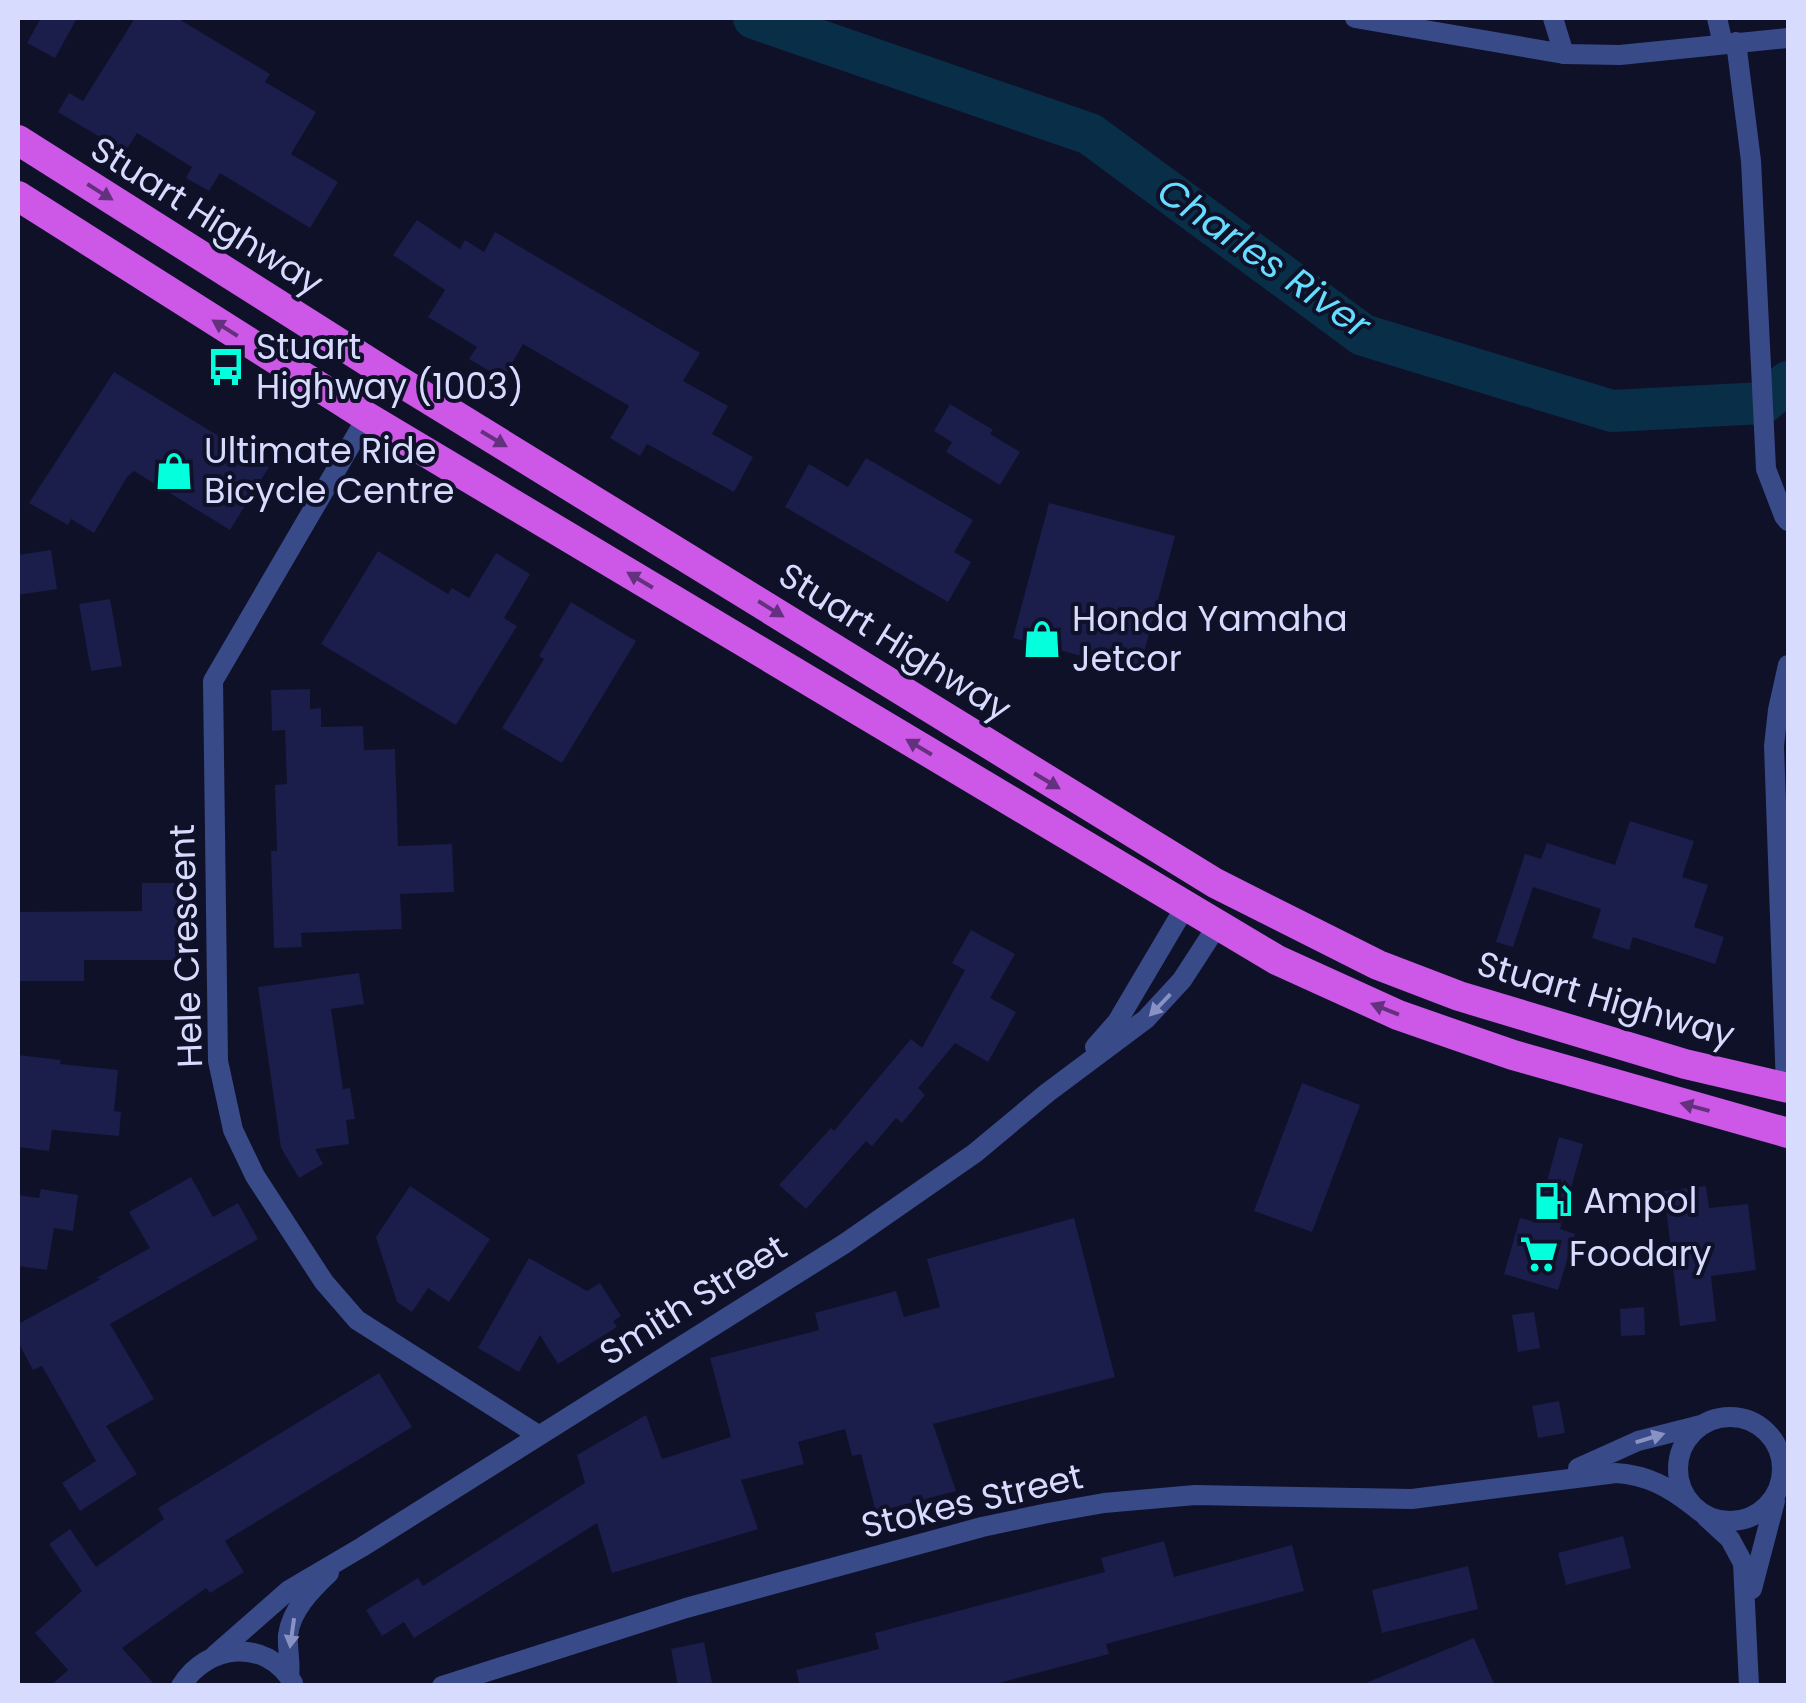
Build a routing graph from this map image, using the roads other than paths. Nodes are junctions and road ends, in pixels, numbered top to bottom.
1 (1355, 18) edge
2 (1553, 18) edge
3 (1717, 18) edge
4 (1788, 38) edge
5 (1729, 43) junction
6 (1564, 54) junction
7 (18, 140) edge
8 (18, 196) edge
9 (391, 376) junction
10 (367, 418) junction
11 (1788, 520) edge
12 (1788, 665) edge
13 (1202, 876) junction
14 (1234, 892) junction
15 (1185, 908) junction
16 (1217, 926) junction
17 (1787, 1088) edge
18 (1047, 1093) junction
19 (1780, 1130) edge
20 (1703, 1424) junction
21 (538, 1436) junction
22 (1533, 1482) junction
23 (1779, 1489) junction
24 (1697, 1510) junction
25 (362, 1547) junction
26 (1747, 1616) junction
27 (214, 1655) junction
28 (295, 1683) edge
29 (181, 1686) edge
30 (442, 1686) edge
31 (1750, 1686) edge

1 - 6 street
2 - 6 street
3 - 5 street
4 - 5 street
5 - 6 street
5 - 11 street
7 -> 9 highway, Stuart Highway
10 -> 8 highway
9 - 10 highway
9 -> 13 highway, Stuart Highway
15 -> 10 highway
10 - 21 street, Hele Crescent
12 - 17 street
13 - 14 highway, Stuart Highway
13 - 15 highway
14 - 16 highway
14 - 17 highway, Stuart Highway
15 - 16 highway
15 - 18 street, Smith Street
16 -> 18 street, Smith Street
19 -> 16 highway
17 - 19 highway
18 - 21 street, Smith Street
22 -> 20 street
20 - 23 street
20 - 24 street
21 - 25 street, Smith Street
22 - 24 street
22 - 30 street, Stokes Street
23 - 24 street
23 - 26 street
24 - 26 street
25 - 27 street, Smith Street
25 -> 28 street, Smith Street
26 - 31 street
27 - 28 street
27 - 29 street, Smith Street

